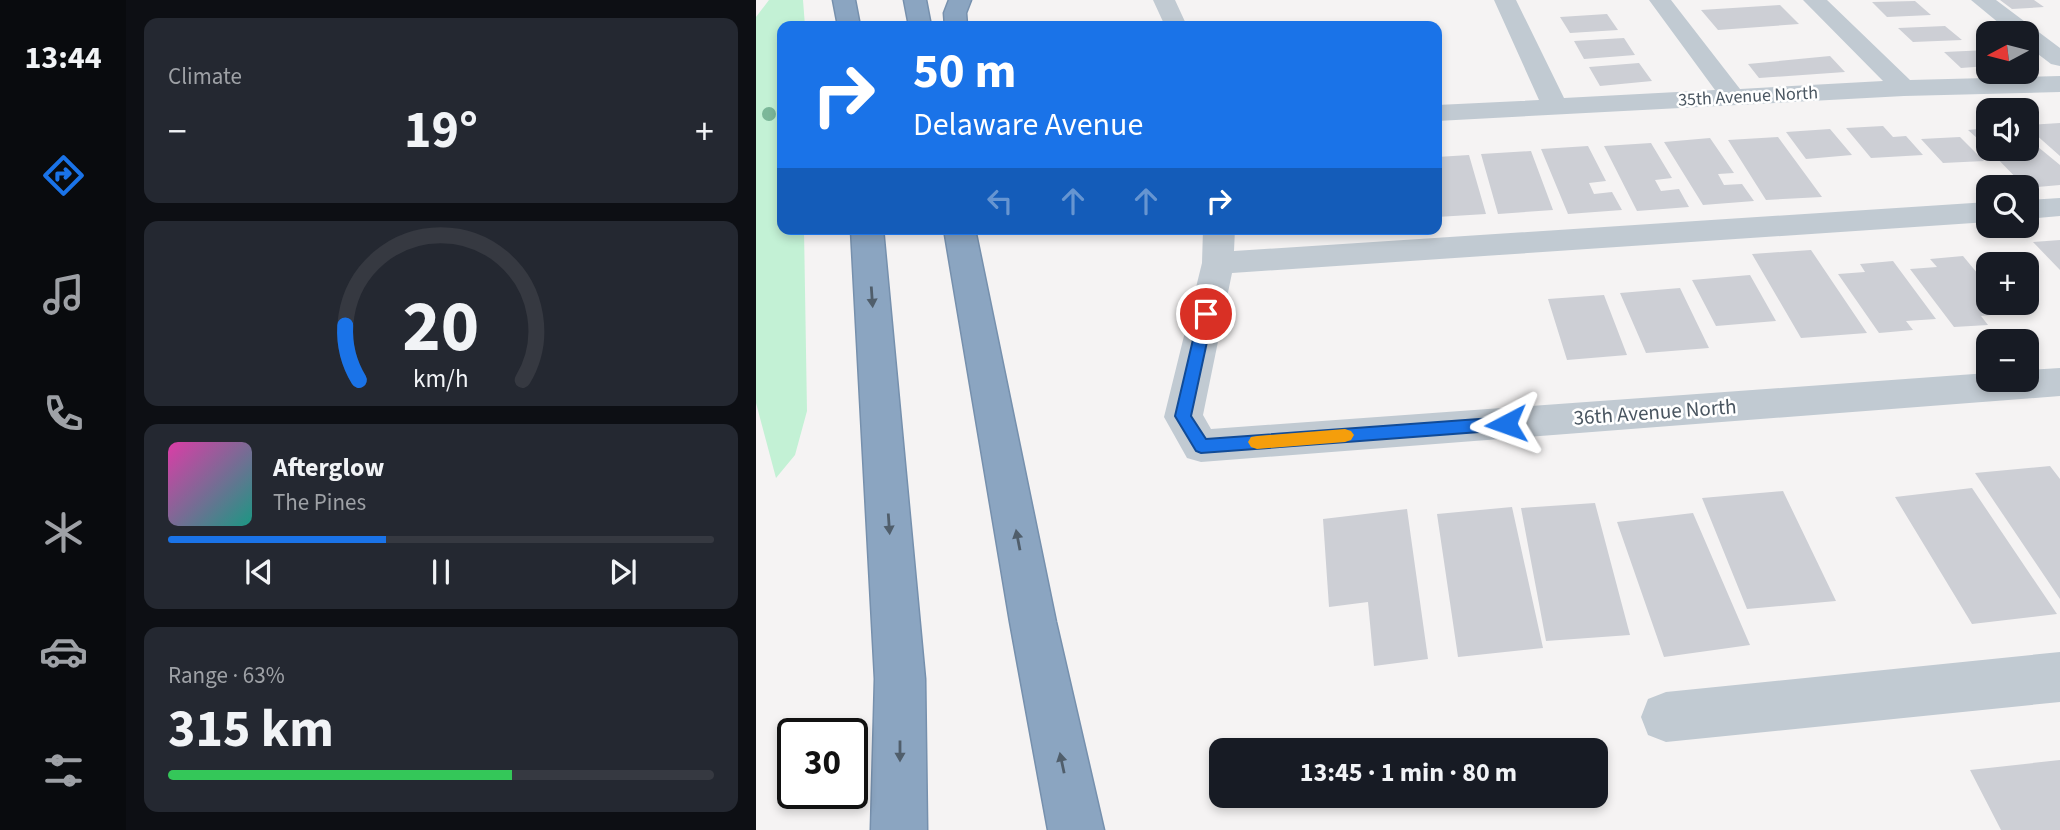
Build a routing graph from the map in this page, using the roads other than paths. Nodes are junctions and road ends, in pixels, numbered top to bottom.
1 (844, 0) edge
2 (915, 0) edge
3 (960, 0) edge
4 (1164, 0) edge
5 (1506, 0) edge
6 (1660, 0) edge
7 (1814, 0) edge
8 (1982, 0) edge
9 (848, 21) edge
10 (919, 21) edge
11 (956, 21) edge
12 (1174, 21) edge
13 (2060, 59) edge
14 (2060, 84) edge
15 (1904, 88) junction
16 (1733, 97) junction
17 (1555, 106) junction
18 (1442, 113) edge
19 (2060, 208) edge
20 (2039, 209) edge
21 (1976, 213) edge
22 (867, 235) edge
23 (960, 235) edge
24 (970, 235) edge
25 (1218, 246) edge
26 (975, 313) junction
27 (2060, 382) edge
28 (2060, 677) edge
29 (1666, 718) dead end
30 (900, 830) edge
31 (1076, 830) edge

1 - 9 highway
2 - 10 highway
3 - 11 highway
4 - 12 street
5 - 17 street
6 - 16 street
7 - 15 street
8 - 13 street
14 - 15 street, 35th Avenue North
15 - 16 street, 35th Avenue North
16 - 17 street, 35th Avenue North
17 - 18 street, 35th Avenue North
19 - 20 street
21 - 25 street
22 -> 30 highway
23 - 26 highway
24 - 26 highway
25 - 27 street, 36th Avenue North
31 -> 26 highway
28 - 29 street

